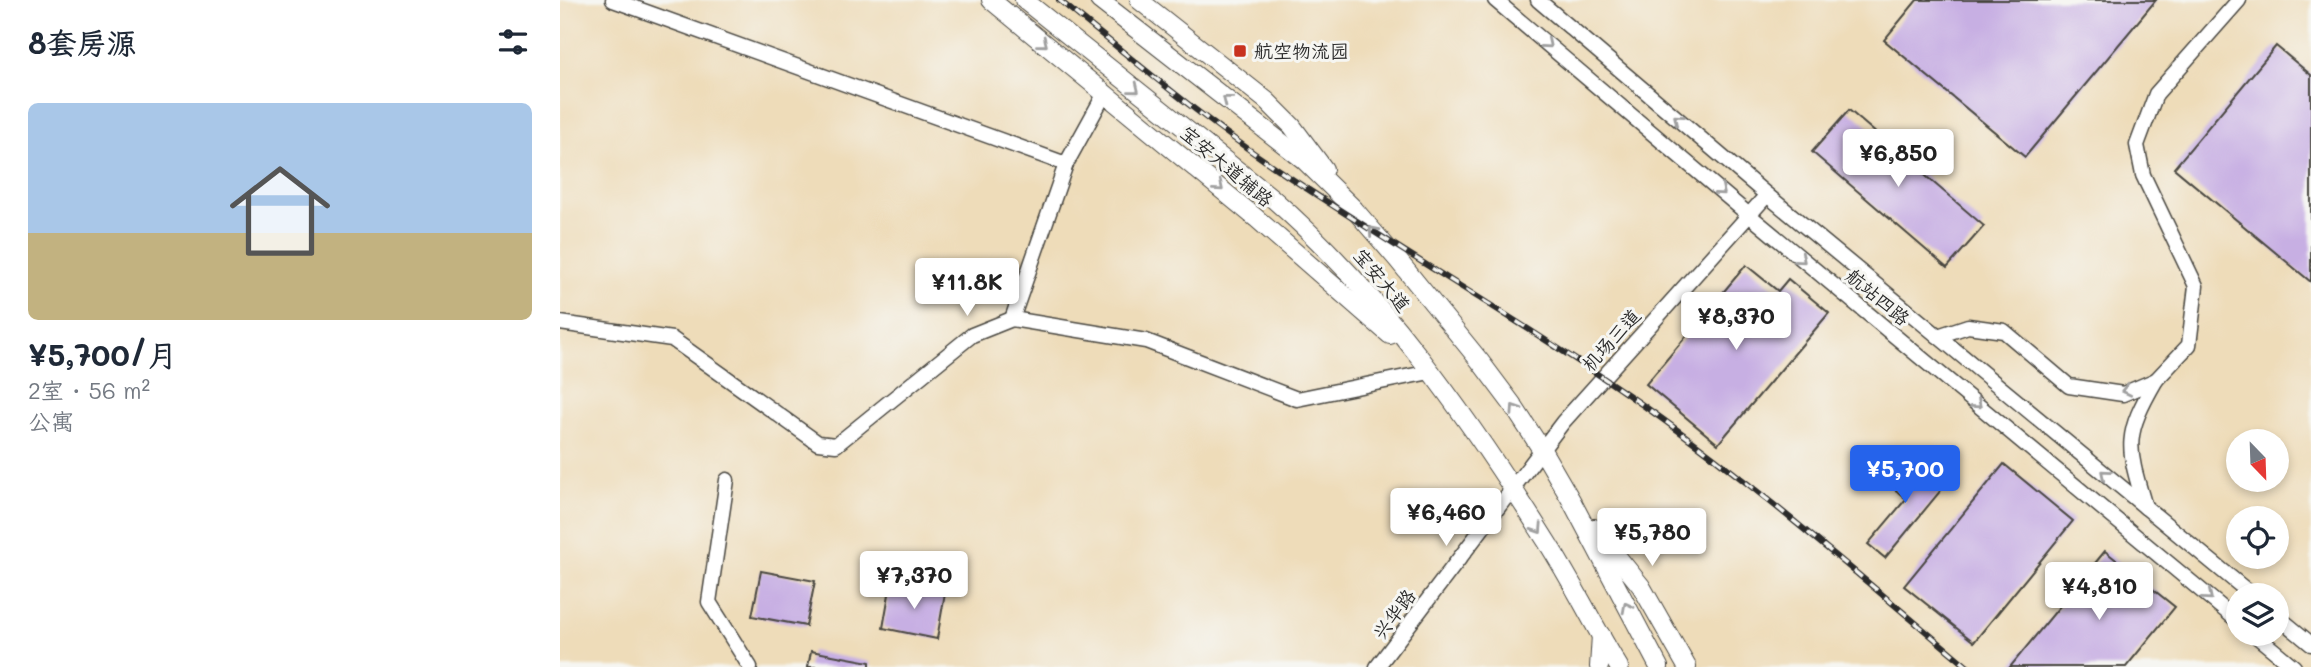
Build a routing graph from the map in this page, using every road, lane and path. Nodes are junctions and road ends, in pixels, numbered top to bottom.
1 (613, 0) edge
2 (990, 0) edge
3 (1024, 0) edge
4 (1099, 0) edge
5 (1139, 0) edge
6 (1495, 0) edge
7 (1538, 0) edge
8 (2239, 0) edge
9 (1105, 93) junction
10 (1066, 164) junction
11 (1767, 195) junction
12 (1353, 208) junction
13 (1749, 215) junction
14 (1012, 319) junction
15 (560, 323) edge
16 (1938, 336) junction
17 (1430, 372) junction
18 (2156, 380) junction
19 (1542, 450) junction
20 (727, 480) dead end
21 (1512, 489) junction
22 (1572, 499) junction
23 (2145, 507) junction
24 (2237, 583) edge
25 (2226, 611) edge
26 (2289, 626) edge
27 (1601, 635) junction
28 (2311, 644) edge
29 (2269, 646) edge
30 (750, 667) edge
31 (1377, 667) edge
32 (1599, 667) edge
33 (1619, 667) edge
34 (1659, 667) edge
35 (1686, 667) edge
36 (2294, 667) edge

1 - 10 street
2 -> 9 main road, 宝安大道辅路
3 -> 17 main road, 宝安大道
12 -> 4 main road, 宝安大道
5 - 12 main road
6 -> 13 street, 航站四路
11 -> 7 street, 航站四路
8 - 18 street
9 - 10 street
9 -> 17 main road, 宝安大道辅路
10 - 14 street
11 - 13 street, 机场三道
11 - 16 street, 航站四路
19 -> 12 main road, 宝安大道
13 - 19 street, 机场三道
13 -> 25 street, 航站四路
14 - 15 street
14 - 17 street
18 -> 16 street
23 -> 16 street, 航站四路
17 - 21 main road, 宝安大道
18 - 23 street
19 - 21 street, 兴华路
19 - 22 main road, 宝安大道
20 - 30 street
21 -> 27 main road, 宝安大道
21 - 31 street, 兴华路
34 -> 22 main road, 宝安大道
22 - 35 main road
23 - 24 street, 航站四路
26 - 28 street
27 - 32 main road
27 - 33 main road, 宝安大道
29 - 36 street

